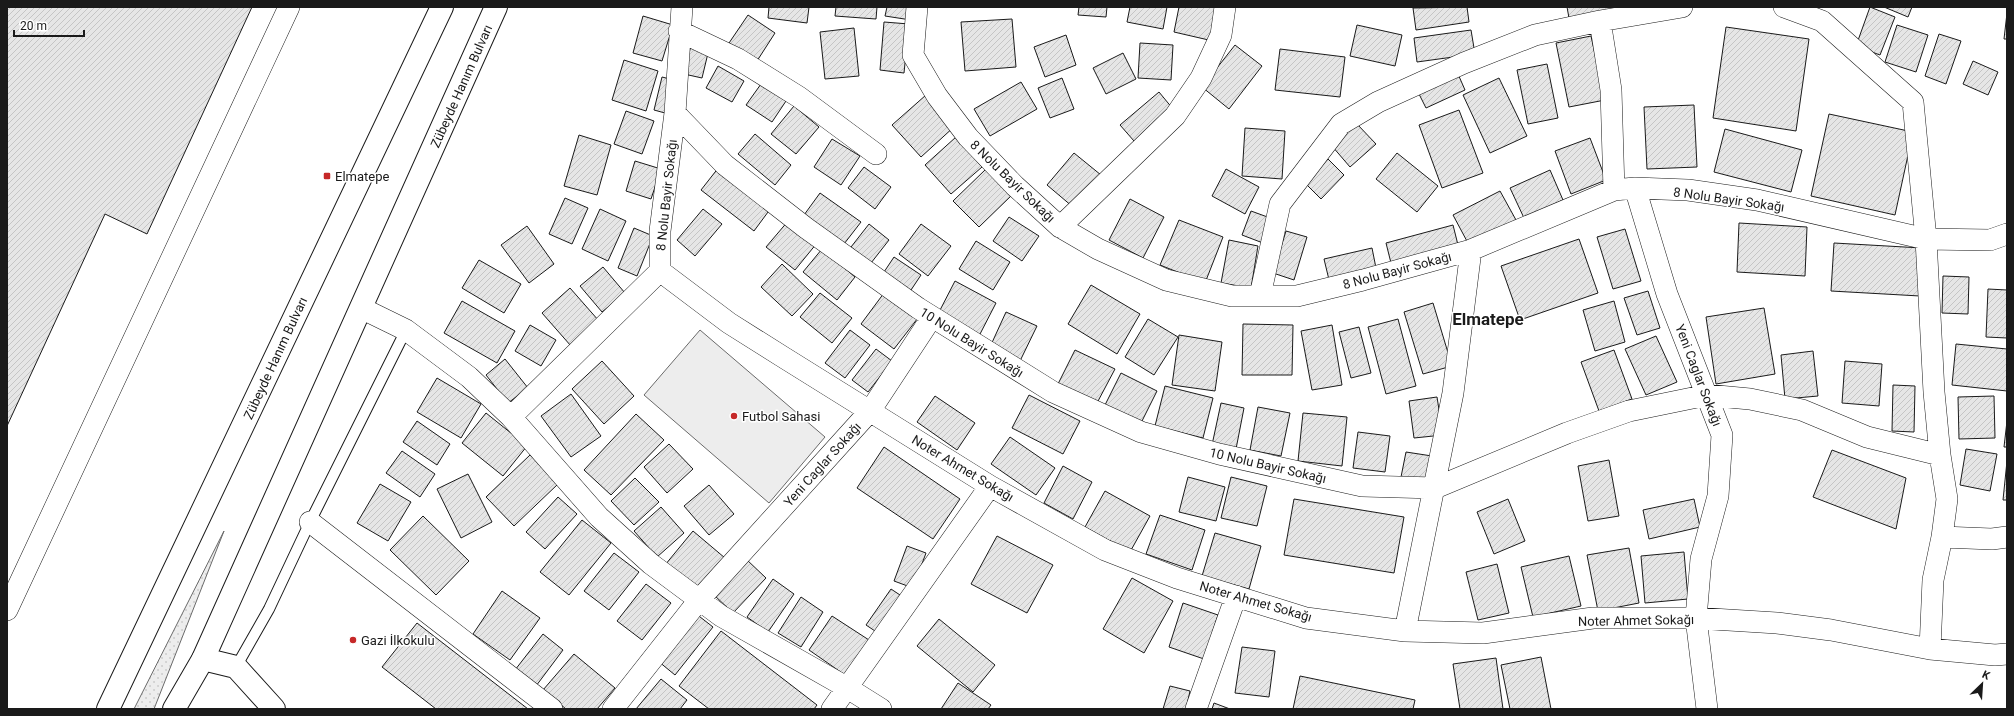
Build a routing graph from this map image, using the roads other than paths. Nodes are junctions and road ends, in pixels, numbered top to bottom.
1 (289, 7) edge
2 (442, 7) edge
3 (496, 7) edge
4 (682, 7) edge
5 (917, 7) edge
6 (1225, 7) edge
7 (1682, 7) edge
8 (1784, 7) edge
9 (1825, 14) edge
10 (1600, 21) junction
11 (679, 31) junction
12 (675, 113) junction
13 (876, 154) dead end
14 (1635, 188) junction
15 (1614, 190) junction
16 (1060, 227) junction
17 (2007, 234) edge
18 (1926, 239) junction
19 (1471, 250) junction
20 (660, 272) junction
21 (1260, 296) junction
22 (361, 308) junction
23 (932, 317) junction
24 (406, 330) junction
25 (1707, 395) junction
26 (870, 411) junction
27 (512, 417) junction
28 (1940, 455) junction
29 (990, 486) junction
30 (1435, 488) junction
31 (310, 522) junction
32 (1942, 537) junction
33 (2007, 537) edge
34 (1236, 596) junction
35 (699, 600) junction
36 (7, 610) edge
37 (1696, 618) junction
38 (1405, 631) junction
39 (1930, 649) junction
40 (2007, 654) edge
41 (203, 658) junction
42 (236, 667) junction
43 (846, 687) junction
44 (108, 709) edge
45 (174, 709) edge
46 (274, 709) edge
47 (552, 709) edge
48 (613, 709) edge
49 (832, 709) edge
50 (881, 709) edge
51 (1196, 709) edge
52 (1707, 709) edge

1 - 36 street
2 - 44 main road, Zübeyde Hanım Bulvarı
3 - 22 main road, Zübeyde Hanım Bulvarı
4 - 11 street, 8 Nolu Bayir Sokağı
5 - 16 street, 8 Nolu Bayir Sokağı
6 - 16 street
7 - 10 street
8 - 9 street
9 - 18 street
10 - 15 street
10 - 21 street
11 - 12 street, 8 Nolu Bayir Sokağı
11 - 13 street
12 - 20 street, 8 Nolu Bayir Sokağı
12 - 23 street, 10 Nolu Bayir Sokağı
14 - 15 street, 8 Nolu Bayir Sokağı
14 - 18 street, 8 Nolu Bayir Sokağı
14 - 25 street, Yeni Caglar Sokağı
15 - 19 street, 8 Nolu Bayir Sokağı
16 - 21 street, 8 Nolu Bayir Sokağı
17 - 18 street, 8 Nolu Bayir Sokağı
18 - 28 street
19 - 21 street, 8 Nolu Bayir Sokağı
19 - 30 street
20 - 26 street, Noter Ahmet Sokağı
20 - 27 street
22 - 24 street
22 - 41 main road, Zübeyde Hanım Bulvarı
23 - 26 street, Yeni Caglar Sokağı
23 - 30 street, 10 Nolu Bayir Sokağı
24 - 27 street
24 - 31 lane
25 - 28 street, 10 Nolu Bayir Sokağı
25 - 30 street, 10 Nolu Bayir Sokağı
25 - 37 street, Yeni Caglar Sokağı
26 - 29 street, Noter Ahmet Sokağı
26 - 35 street, Yeni Caglar Sokağı
27 - 35 street
28 - 32 street
29 - 34 street, Noter Ahmet Sokağı
29 - 43 street
30 - 38 street
31 - 42 lane
31 - 47 street
32 - 33 street
32 - 39 street
34 - 38 street, Noter Ahmet Sokağı
34 - 51 street
35 - 43 street
35 - 48 street, Yeni Caglar Sokağı
37 - 38 street, Noter Ahmet Sokağı
37 - 39 street, Noter Ahmet Sokağı
37 - 52 street, Yeni Caglar Sokağı
39 - 40 street, Noter Ahmet Sokağı
41 - 42 main road
41 - 45 main road, Zübeyde Hanım Bulvarı
42 - 46 main road
43 - 49 street
43 - 50 street

